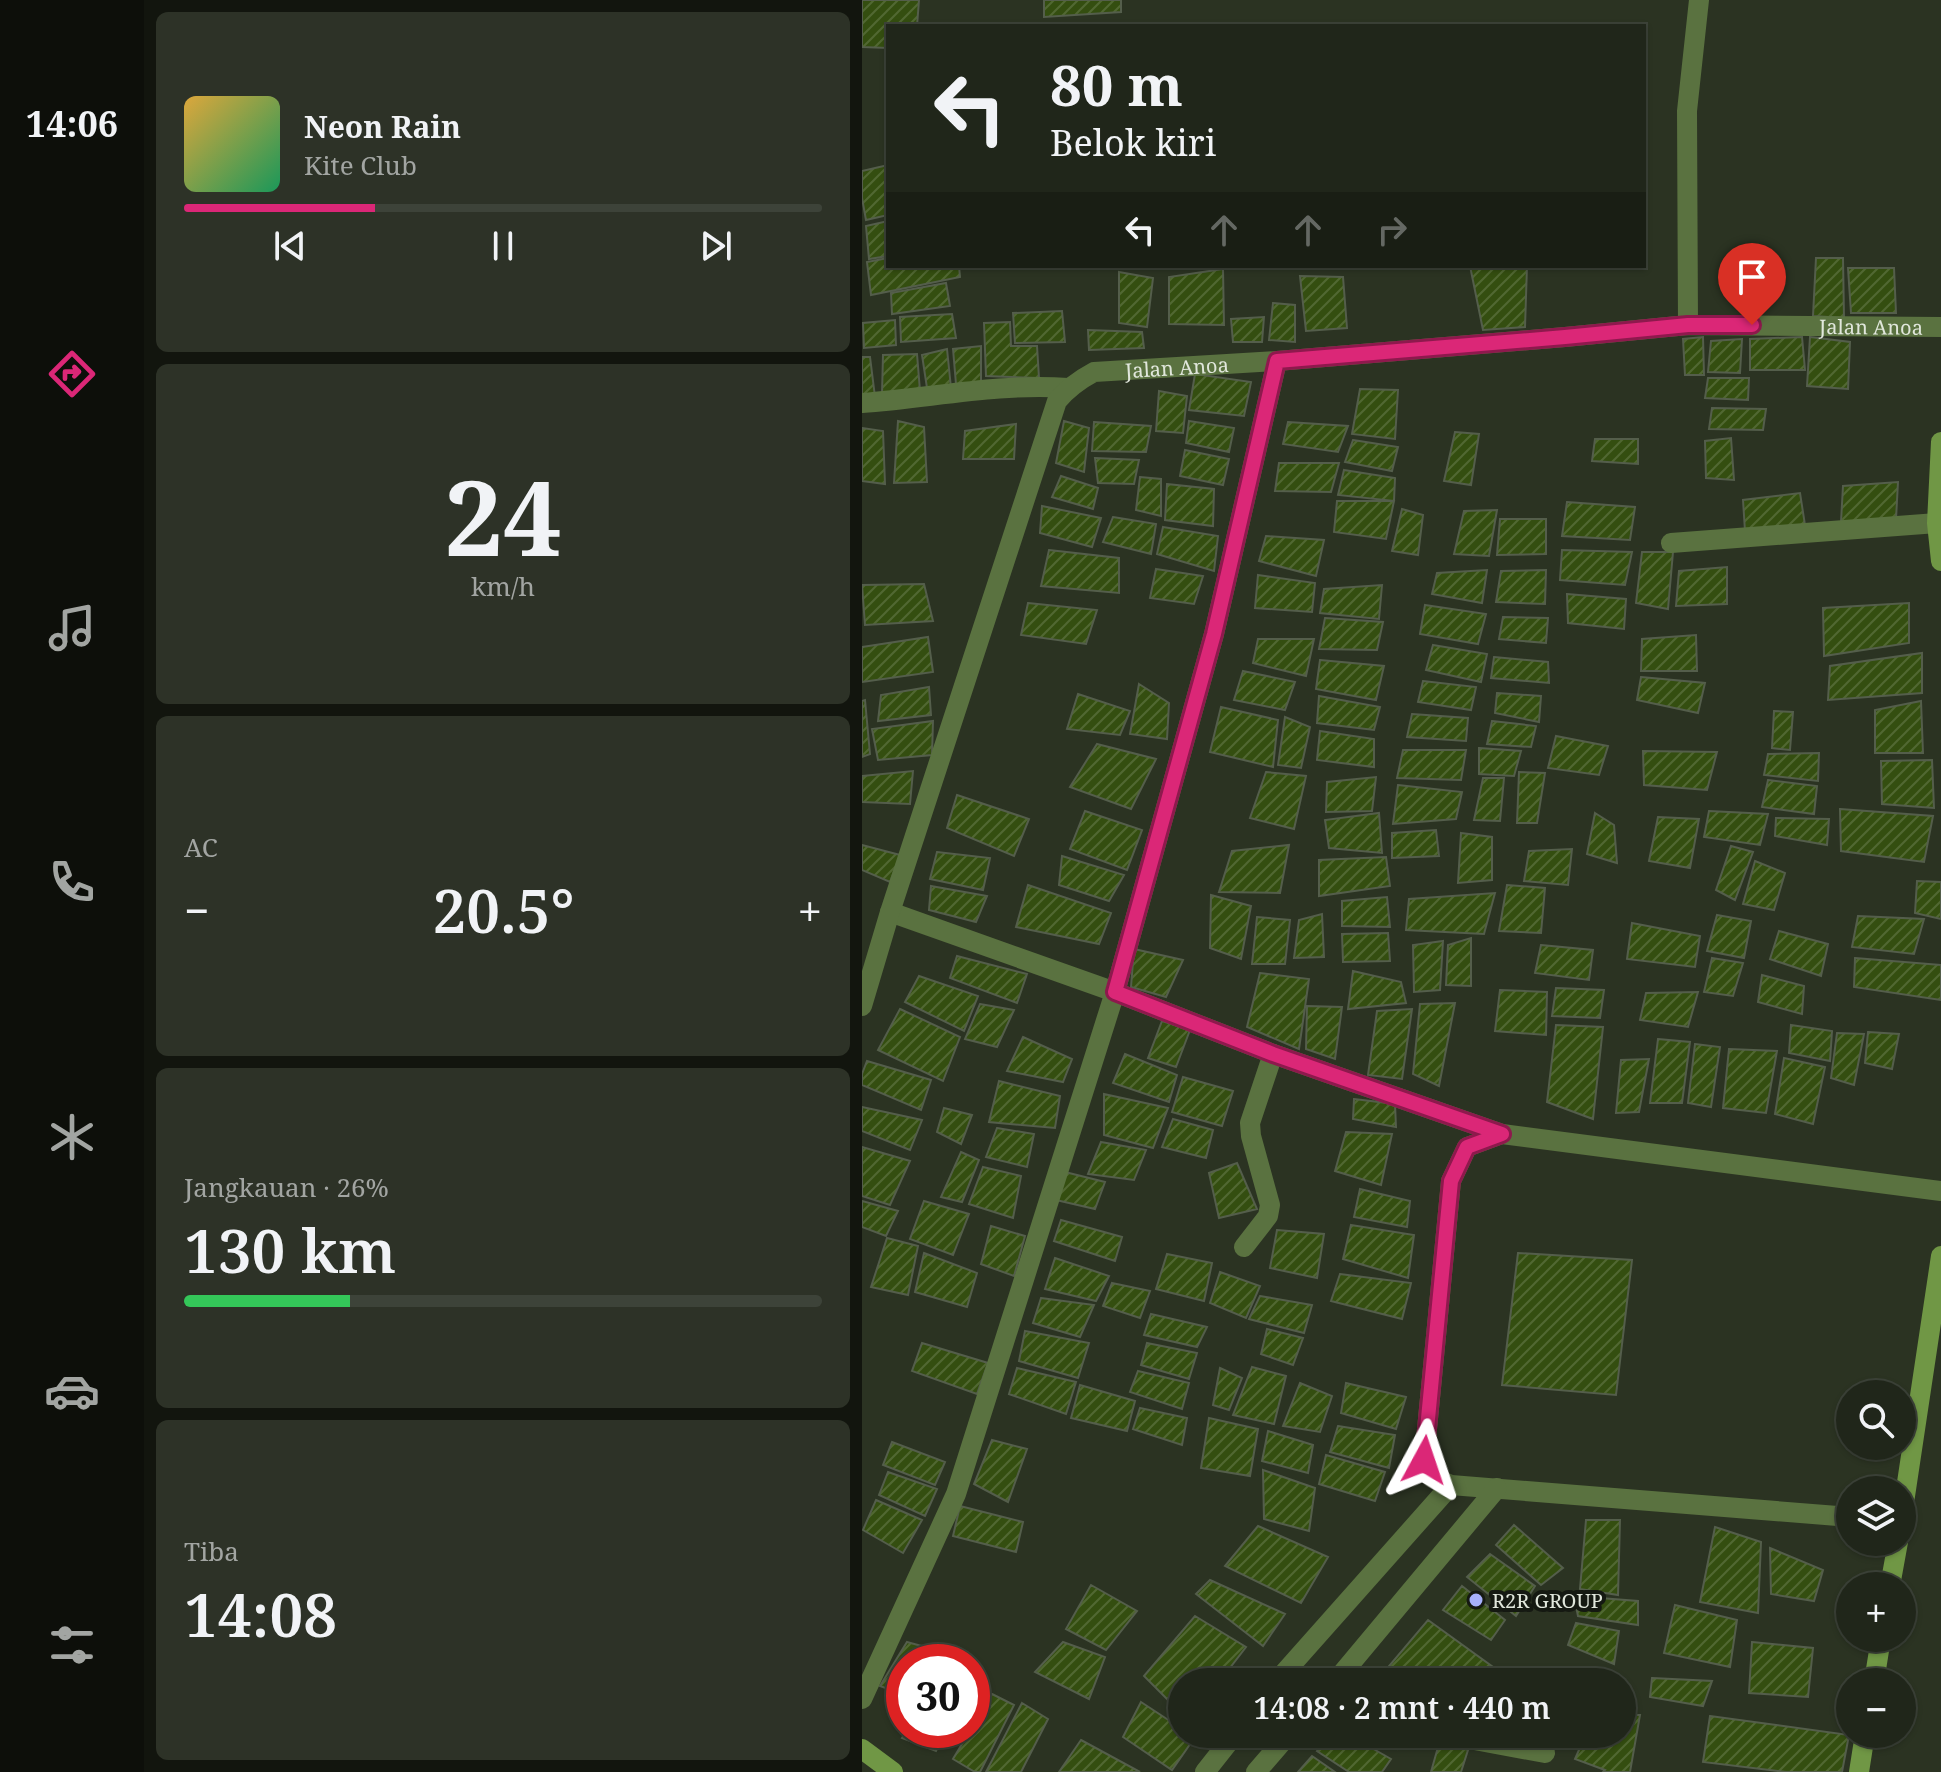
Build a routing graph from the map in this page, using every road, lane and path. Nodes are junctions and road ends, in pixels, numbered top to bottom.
1 (1699, 0) edge
2 (1688, 325) junction
3 (1941, 327) edge
4 (1277, 361) junction
5 (1068, 388) junction
6 (862, 403) edge
7 (1941, 442) edge
8 (1937, 523) junction
9 (1671, 543) dead end
10 (1941, 561) edge
11 (890, 912) junction
12 (1115, 992) junction
13 (862, 1006) edge
14 (1273, 1054) junction
15 (1502, 1134) junction
16 (1941, 1191) edge
17 (1244, 1247) dead end
18 (1941, 1256) edge
19 (1908, 1476) edge
20 (1451, 1485) junction
21 (1497, 1488) junction
22 (1836, 1516) edge
23 (1288, 1668) edge
24 (1348, 1668) edge
25 (862, 1699) edge
26 (1224, 1748) edge
27 (1277, 1748) edge
28 (1518, 1748) edge
29 (1863, 1748) edge
30 (862, 1749) edge
31 (1545, 1753) dead end
32 (893, 1772) edge
33 (1205, 1772) edge
34 (1256, 1772) edge
35 (1859, 1772) edge

1 - 2 street
2 - 3 street, Jalan Anoa
2 - 4 street, Jalan Anoa
4 - 5 street, Jalan Anoa
4 - 12 street
5 - 6 street
5 - 11 street
7 - 8 street
8 - 9 street
8 - 10 street
11 - 12 street
11 - 13 street
12 - 14 street
12 - 25 street
14 - 15 street
14 - 17 street
15 - 16 street
15 - 20 street
18 - 19 street
20 - 21 street
20 - 23 street
21 - 22 street
21 - 24 street
26 - 33 street
27 - 34 street
28 - 31 street
29 - 35 street
30 - 32 street

